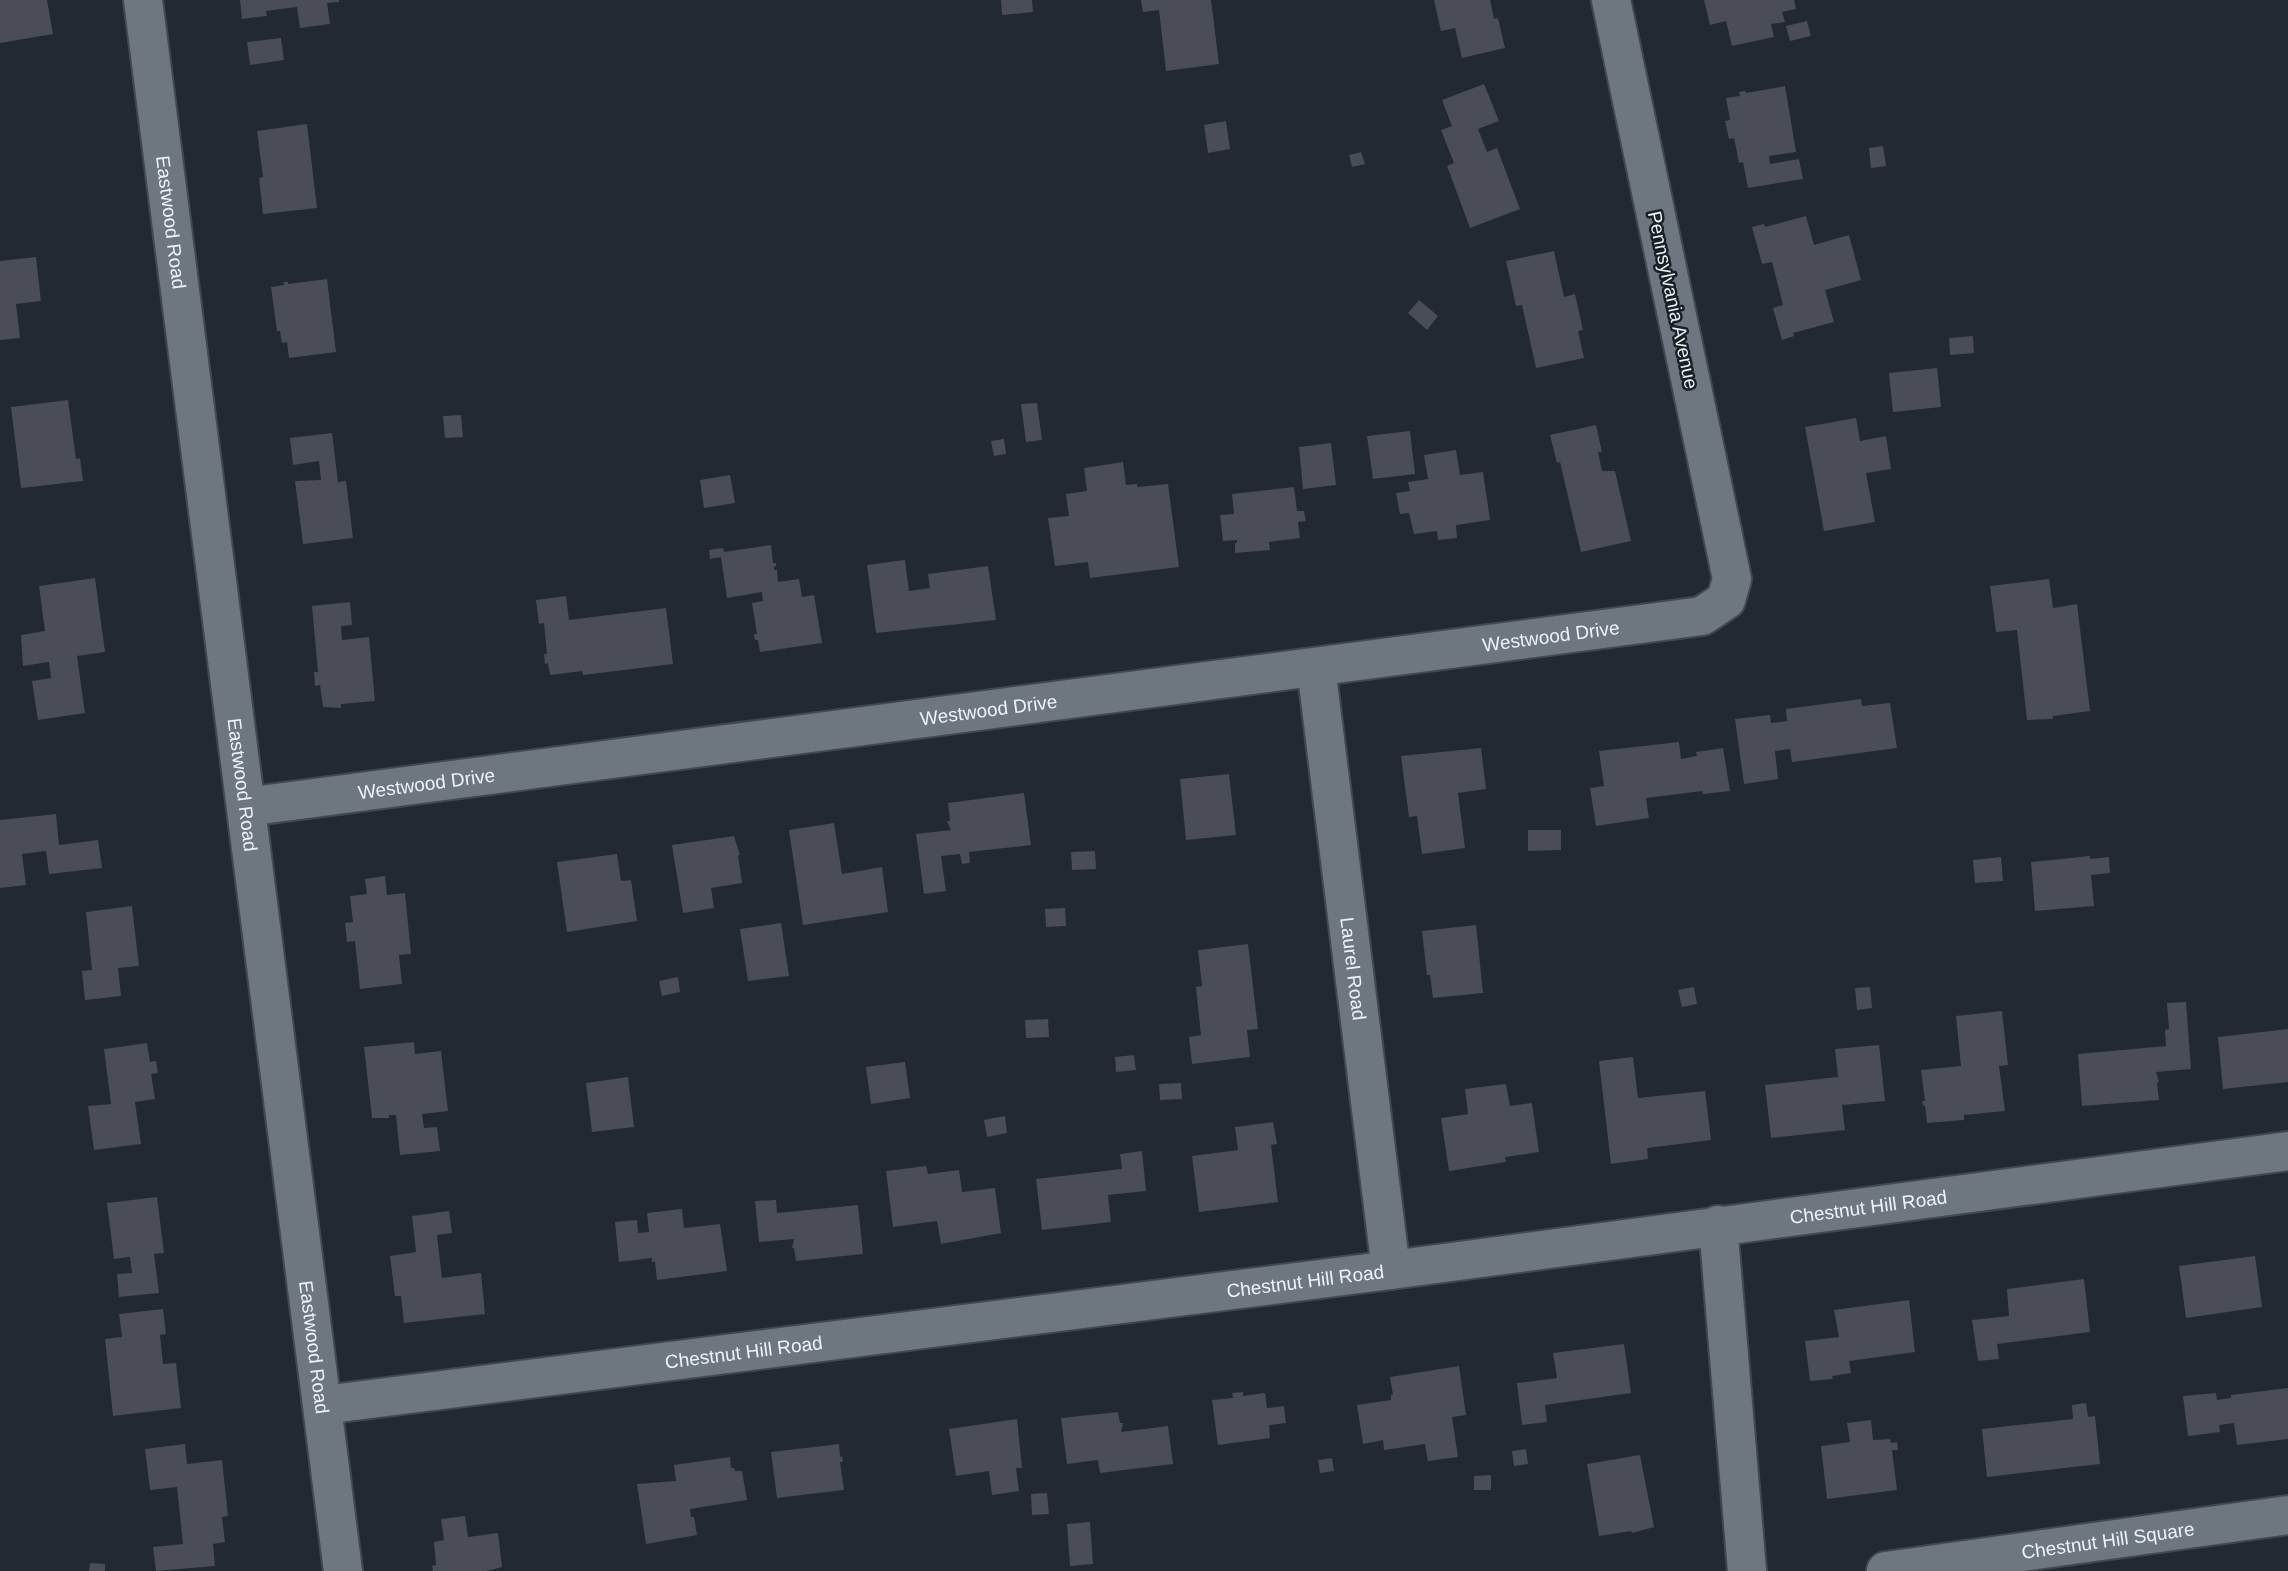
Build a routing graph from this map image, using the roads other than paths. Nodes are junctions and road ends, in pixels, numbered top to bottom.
1 (143, 0) edge
2 (1611, 0) edge
3 (1726, 600) joint
4 (1316, 667) junction
5 (246, 807) junction
6 (2288, 1151) edge
7 (1718, 1225) junction
8 (1391, 1270) junction
9 (323, 1405) junction
10 (2288, 1515) edge
11 (343, 1571) edge
12 (1746, 1571) edge
13 (1886, 1571) edge

1 - 5 street, Eastwood Road
2 - 3 street, Pennsylvania Avenue
3 - 4 street, Westwood Drive
4 - 5 street, Westwood Drive
4 - 8 street, Laurel Road
5 - 9 street, Eastwood Road
6 - 7 street, Chestnut Hill Road
7 - 8 street, Chestnut Hill Road
7 - 12 street
8 - 9 street, Chestnut Hill Road
9 - 11 street, Eastwood Road
10 - 13 street, Chestnut Hill Square

